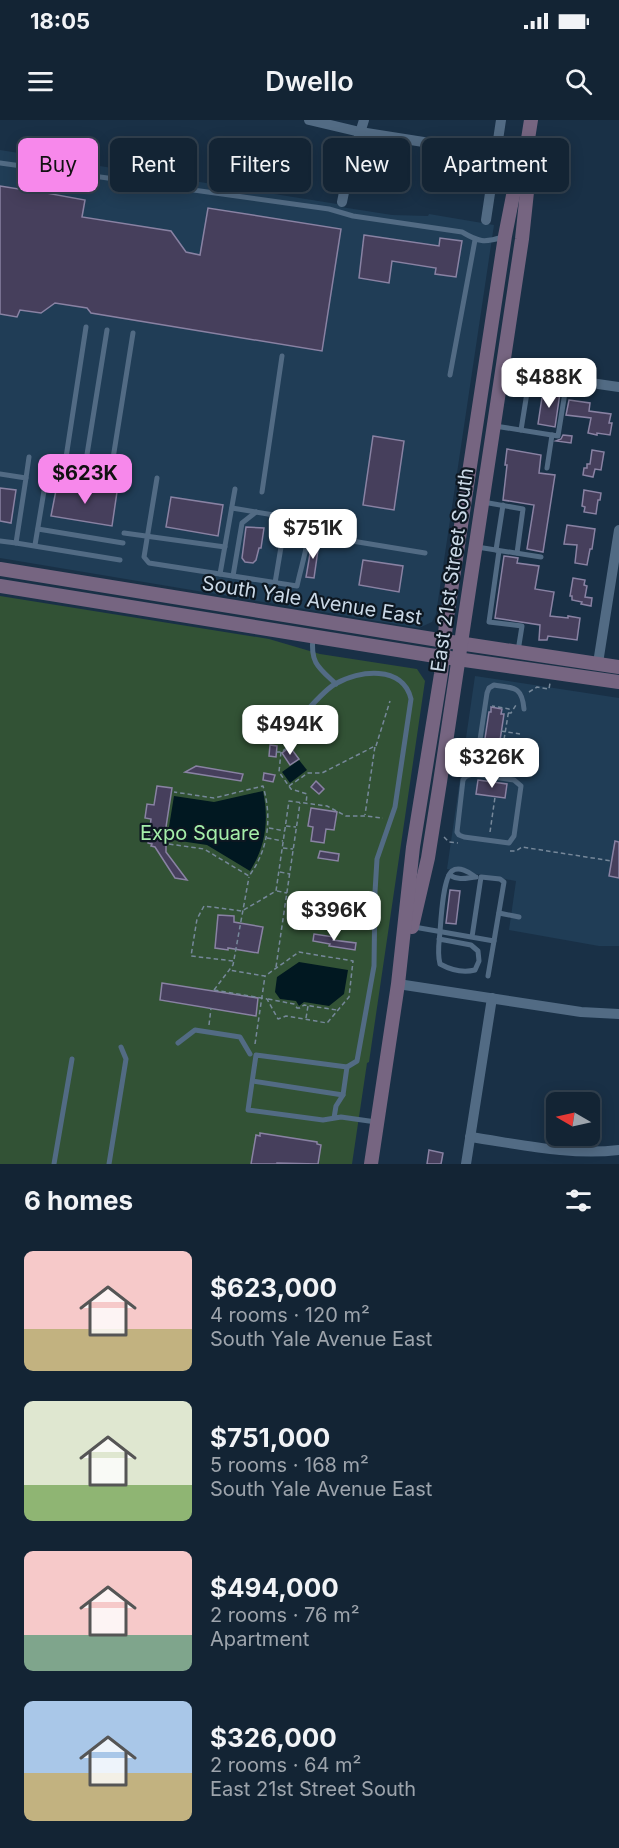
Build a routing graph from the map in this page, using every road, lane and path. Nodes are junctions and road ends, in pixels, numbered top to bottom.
1 (309, 120) edge
2 (364, 120) edge
3 (501, 120) edge
4 (531, 120) edge
5 (360, 132) junction
6 (498, 138) edge
7 (528, 138) edge
8 (422, 142) edge
9 (0, 163) edge
10 (490, 192) edge
11 (514, 192) edge
12 (527, 192) edge
13 (342, 202) dead end
14 (486, 220) dead end
15 (505, 237) junction
16 (522, 239) junction
17 (475, 240) junction
18 (86, 327) dead end
19 (106, 330) dead end
20 (134, 333) dead end
21 (282, 356) dead end
22 (501, 370) junction
23 (530, 374) junction
24 (450, 375) dead end
25 (485, 376) junction
26 (567, 380) junction
27 (619, 387) edge
28 (493, 425) junction
29 (521, 430) junction
30 (555, 435) junction
31 (29, 458) dead end
32 (49, 461) dead end
33 (65, 464) dead end
34 (85, 467) dead end
35 (546, 468) dead end
36 (0, 474) edge
37 (26, 478) junction
38 (46, 478) junction
39 (157, 478) dead end
40 (235, 489) dead end
41 (262, 492) dead end
42 (482, 502) junction
43 (503, 506) junction
44 (231, 508) junction
45 (256, 512) junction
46 (329, 513) dead end
47 (308, 515) junction
48 (286, 517) junction
49 (38, 529) junction
50 (619, 530) edge
51 (124, 533) dead end
52 (147, 536) junction
53 (0, 541) edge
54 (352, 541) dead end
55 (16, 543) junction
56 (123, 543) dead end
57 (35, 545) junction
58 (225, 547) junction
59 (475, 547) junction
60 (497, 551) junction
61 (425, 553) dead end
62 (517, 553) junction
63 (541, 557) dead end
64 (120, 560) dead end
65 (0, 569) edge
66 (220, 574) junction
67 (233, 576) junction
68 (275, 583) junction
69 (0, 586) edge
70 (112, 587) junction
71 (109, 604) junction
72 (314, 637) junction
73 (445, 641) junction
74 (461, 643) junction
75 (518, 651) junction
76 (443, 657) junction
77 (459, 660) junction
78 (598, 663) junction
79 (619, 667) edge
80 (551, 679) dead end
81 (619, 682) edge
82 (336, 684) junction
83 (523, 695) junction
84 (390, 701) dead end
85 (524, 709) dead end
86 (490, 712) dead end
87 (508, 713) junction
88 (501, 731) dead end
89 (505, 732) junction
90 (520, 734) dead end
91 (281, 736) dead end
92 (293, 744) dead end
93 (375, 746) junction
94 (478, 750) joint
95 (276, 752) dead end
96 (281, 752) junction
97 (289, 786) junction
98 (174, 792) dead end
99 (495, 797) dead end
100 (300, 803) junction
101 (306, 804) junction
102 (365, 816) junction
103 (384, 818) dead end
104 (285, 826) junction
105 (297, 827) junction
106 (268, 828) junction
107 (285, 831) junction
108 (443, 832) dead end
109 (267, 838) junction
110 (283, 841) junction
111 (489, 841) junction
112 (459, 843) dead end
113 (170, 844) dead end
114 (282, 847) junction
115 (294, 849) junction
116 (510, 851) dead end
117 (612, 861) dead end
118 (279, 872) junction
119 (290, 874) junction
120 (249, 876) junction
121 (481, 877) junction
122 (276, 891) junction
123 (287, 893) junction
124 (242, 911) junction
125 (499, 913) junction
126 (519, 917) dead end
127 (412, 927) junction
128 (440, 932) junction
129 (472, 937) junction
130 (439, 939) junction
131 (494, 941) junction
132 (233, 961) junction
133 (276, 968) junction
134 (229, 970) junction
135 (265, 976) junction
136 (488, 976) dead end
137 (398, 984) junction
138 (262, 998) junction
139 (492, 998) junction
140 (267, 999) junction
141 (308, 1006) junction
142 (211, 1008) dead end
143 (338, 1010) junction
144 (619, 1014) edge
145 (306, 1019) junction
146 (208, 1032) junction
147 (178, 1043) dead end
148 (255, 1044) dead end
149 (121, 1047) dead end
150 (249, 1054) dead end
151 (72, 1059) dead end
152 (347, 1067) junction
153 (253, 1081) junction
154 (343, 1095) junction
155 (334, 1118) junction
156 (378, 1123) junction
157 (470, 1137) junction
158 (619, 1150) edge
159 (54, 1164) edge
160 (109, 1164) edge
161 (372, 1164) edge
162 (466, 1164) edge

1 - 5 street
2 - 5 street
3 - 6 street
4 - 7 main road, East 21st Street South
5 - 8 street
5 - 13 street
9 - 17 lane
10 - 14 street
11 - 15 main road, East 21st Street South
12 - 16 main road, East 21st Street South
15 - 16 main road
15 - 17 lane
15 - 25 main road, East 21st Street South
16 - 22 main road, East 21st Street South
17 - 24 lane
18 - 33 lane
19 - 34 lane
20 - 38 lane
21 - 41 lane
22 - 23 street
22 - 25 main road
22 - 28 main road, East 21st Street South
23 - 26 street
23 - 29 lane
25 - 73 main road, East 21st Street South
26 - 27 street
26 - 30 lane
28 - 29 lane
28 - 42 main road, East 21st Street South
29 - 30 lane
30 - 35 lane
31 - 37 lane
32 - 38 lane
36 - 37 lane
37 - 55 lane
38 - 49 lane
39 - 52 lane
40 - 44 lane
42 - 43 lane
42 - 59 main road, East 21st Street South
43 - 60 lane
43 - 62 lane
44 - 45 lane
44 - 58 lane
45 - 48 lane
45 - 67 lane
46 - 47 lane
47 - 48 lane
47 - 68 lane
48 - 68 lane
49 - 56 lane
49 - 57 lane
50 - 78 street
51 - 52 lane
52 - 58 lane
52 - 66 lane
53 - 55 lane
54 - 61 lane
55 - 57 lane
57 - 64 lane
58 - 66 lane
59 - 60 lane
59 - 74 main road, East 21st Street South
60 - 62 lane
60 - 75 lane
62 - 63 lane
65 - 70 main road, South Yale Avenue East
66 - 67 lane
67 - 68 lane
69 - 71 main road, South Yale Avenue East
70 - 71 main road
70 - 73 main road, South Yale Avenue East
71 - 72 main road, South Yale Avenue East
72 - 76 main road, South Yale Avenue East
72 - 82 lane
73 - 74 main road, South Yale Avenue East
73 - 76 main road, East 21st Street South
74 - 75 main road, South Yale Avenue East
74 - 77 main road, East 21st Street South
75 - 78 main road, South Yale Avenue East
76 - 77 main road, South Yale Avenue East
76 - 137 main road, East 21st Street South
77 - 81 main road, South Yale Avenue East
77 - 127 main road, East 21st Street South
78 - 79 main road, South Yale Avenue East
80 - 83 path
82 - 91 lane
82 - 152 lane
83 - 85 lane
83 - 87 path
83 - 94 lane
84 - 93 path
86 - 87 path
87 - 89 path
88 - 89 path
89 - 90 path
89 - 94 path
92 - 96 path
93 - 97 path
93 - 102 path
95 - 96 path
96 - 97 path
97 - 101 path
98 - 106 path
99 - 111 path
100 - 101 path
100 - 104 path
100 - 105 path
101 - 102 path
102 - 103 path
104 - 105 path
104 - 107 path
105 - 115 path
106 - 107 path
106 - 109 path
107 - 110 path
108 - 112 path
109 - 110 path
109 - 120 path
110 - 114 path
111 - 111 lane
113 - 120 path
114 - 115 path
114 - 118 path
115 - 119 path
116 - 117 path
118 - 119 path
118 - 122 path
119 - 123 path
120 - 124 path
121 - 125 lane
121 - 128 lane
121 - 129 lane
122 - 123 path
122 - 124 path
123 - 133 path
124 - 132 path
124 - 132 path
125 - 126 lane
125 - 131 lane
127 - 128 lane
127 - 137 main road, East 21st Street South
128 - 129 lane
128 - 130 lane
129 - 131 lane
130 - 130 lane
131 - 136 lane
132 - 134 path
133 - 135 path
133 - 143 path
134 - 135 path
134 - 138 path
135 - 138 path
137 - 139 street
137 - 156 main road, East 21st Street South
138 - 140 path
138 - 148 path
139 - 144 street
139 - 157 street
140 - 141 path
140 - 145 path
141 - 143 path
141 - 145 path
142 - 146 path
143 - 145 path
146 - 147 lane
146 - 150 lane
149 - 160 lane
151 - 159 lane
152 - 153 lane
152 - 154 lane
153 - 154 lane
153 - 155 lane
154 - 155 lane
155 - 156 lane
156 - 161 main road, East 21st Street South
157 - 158 street
157 - 162 street

